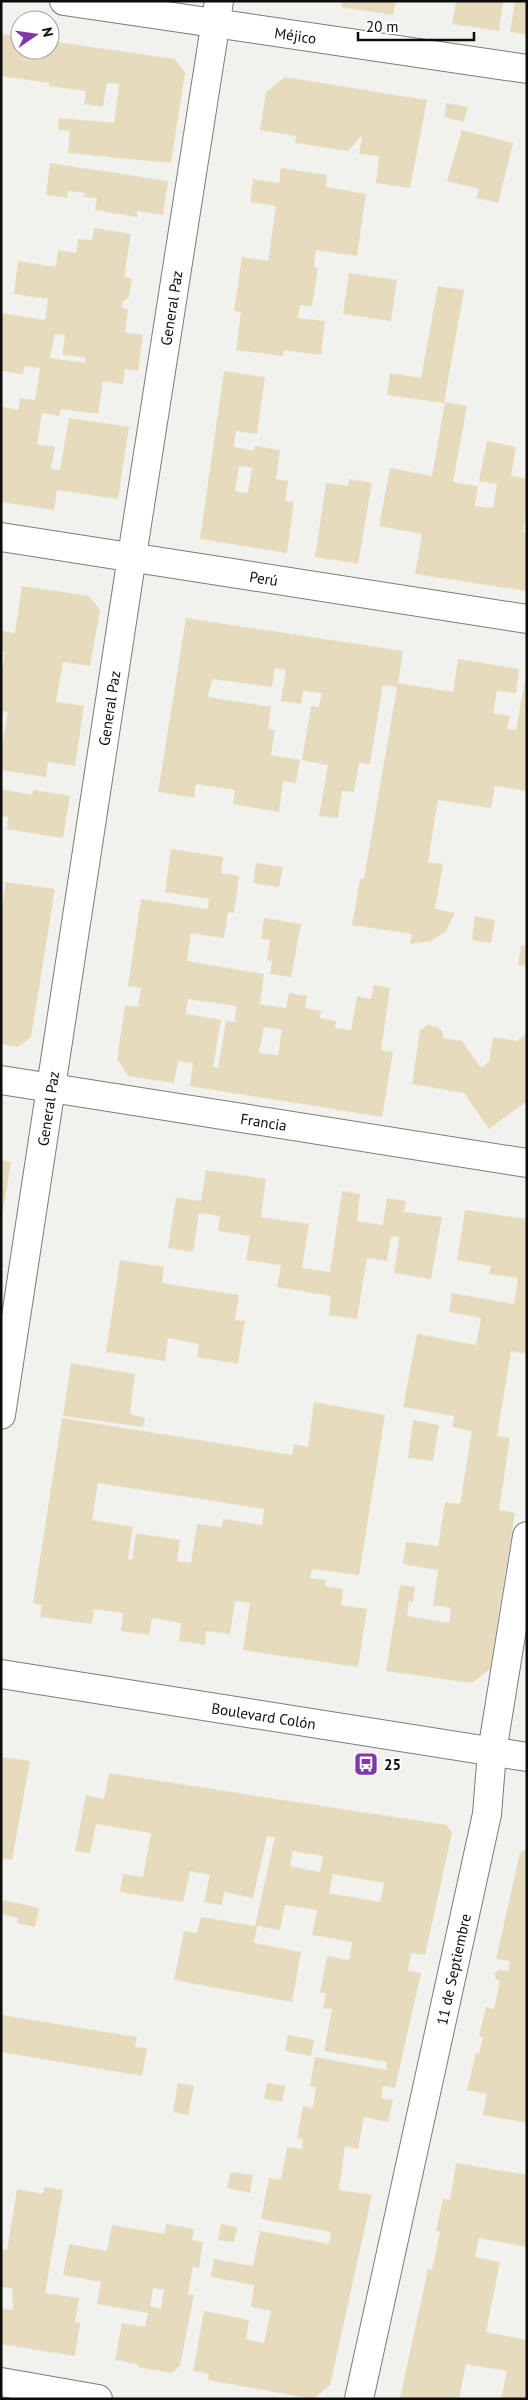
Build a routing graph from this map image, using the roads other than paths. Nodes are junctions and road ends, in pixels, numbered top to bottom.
1 (64, 1) edge
2 (218, 13) edge
3 (527, 69) edge
4 (1, 537) edge
5 (132, 556) junction
6 (527, 619) edge
7 (1, 1080) edge
8 (52, 1086) junction
9 (527, 1163) edge
10 (1, 1415) edge
11 (527, 1536) edge
12 (1, 1674) edge
13 (492, 1752) junction
14 (527, 1757) edge
15 (1, 2382) edge
16 (98, 2399) edge
17 (359, 2399) edge

1 - 2 street, Méjico
2 - 3 street, Méjico
2 - 5 street, General Paz
4 - 5 street, Perú
5 - 6 street, Perú
5 - 8 street, General Paz
7 - 8 street, Francia
8 - 9 street, Francia
8 - 10 street, General Paz
11 - 13 street, 11 de Septiembre
12 - 13 street, Boulevard Colón
13 - 14 street, Boulevard Colón
13 - 17 street, 11 de Septiembre
15 - 16 street

